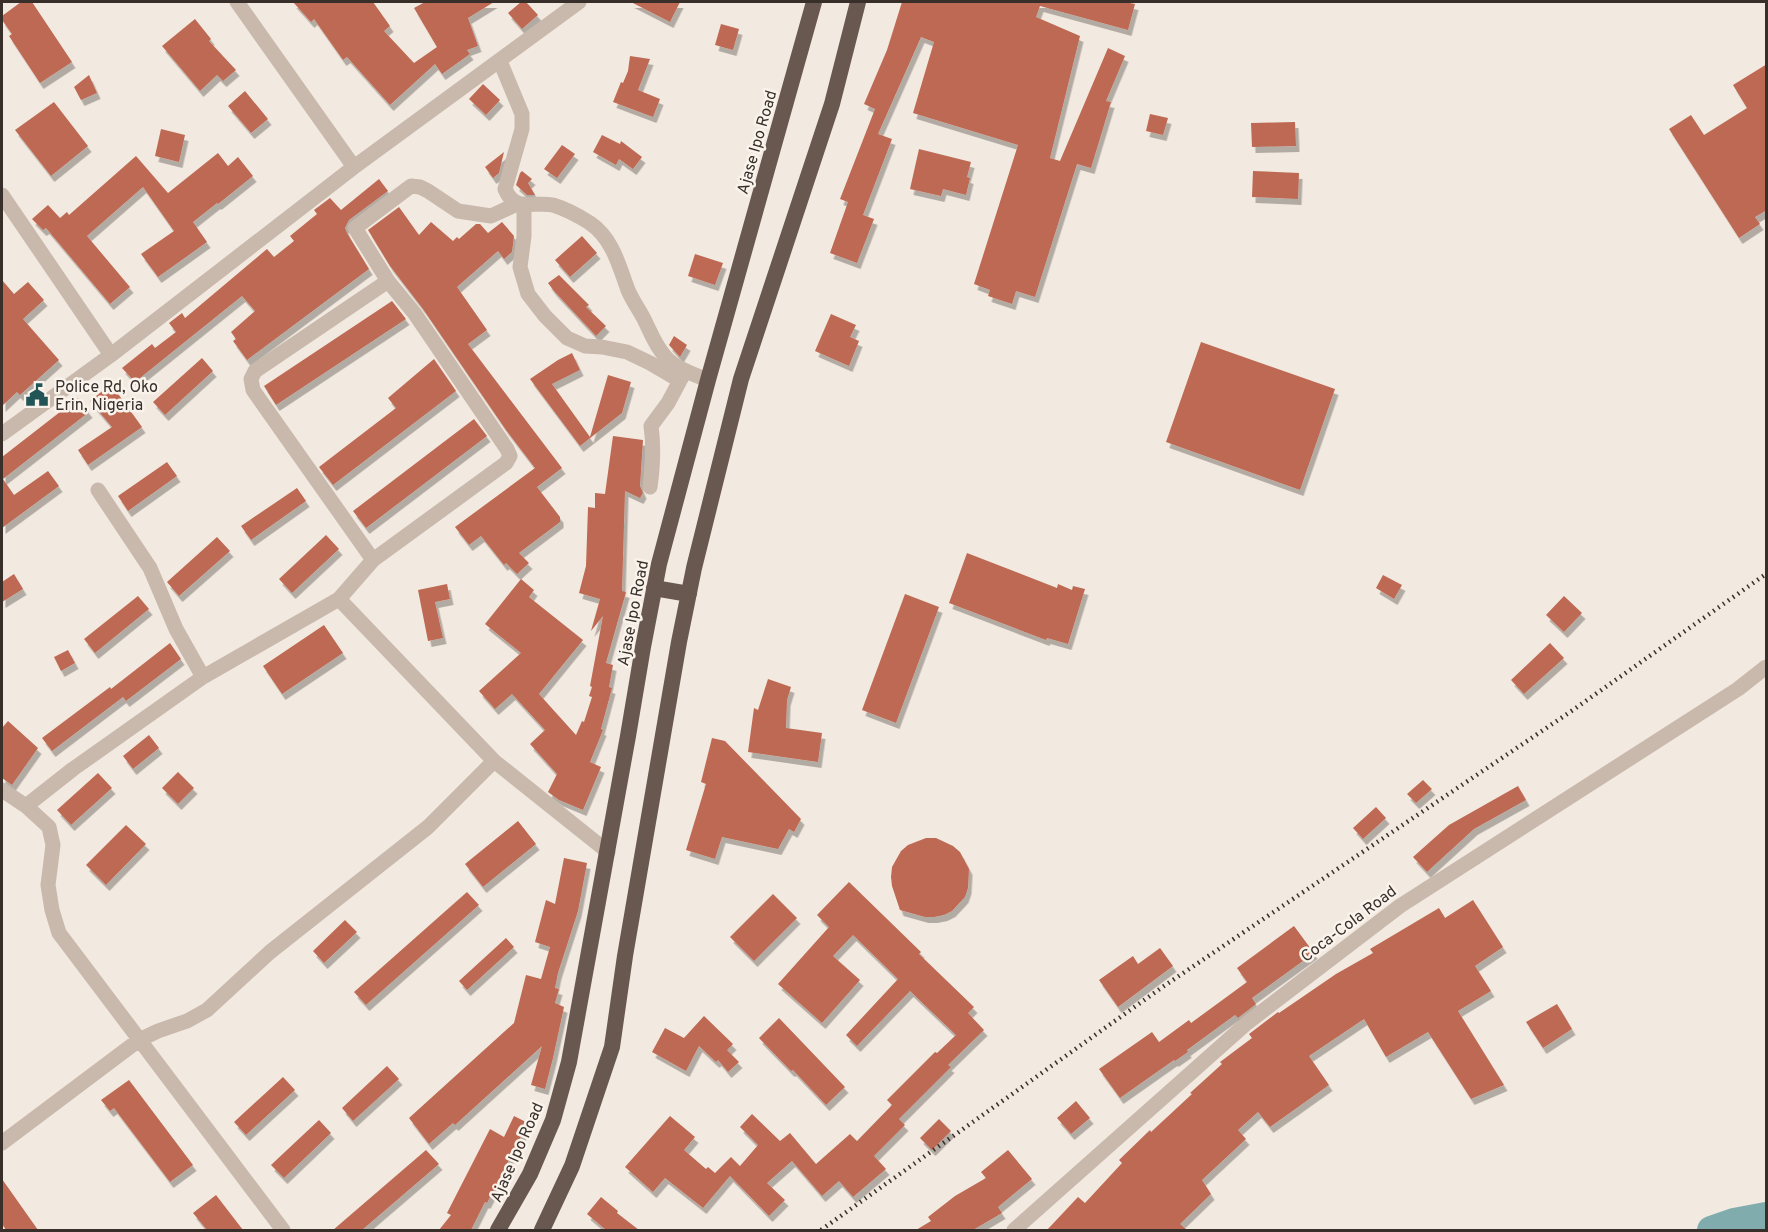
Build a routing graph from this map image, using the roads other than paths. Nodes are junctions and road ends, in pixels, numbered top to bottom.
1 (237, 2) edge
2 (579, 2) edge
3 (814, 2) edge
4 (858, 2) edge
5 (500, 61) junction
6 (354, 167) junction
7 (2, 195) edge
8 (521, 204) junction
9 (388, 281) junction
10 (111, 355) junction
11 (682, 375) junction
12 (708, 380) junction
13 (2, 434) edge
14 (650, 488) dead end
15 (98, 490) dead end
16 (373, 560) junction
17 (654, 588) junction
18 (689, 594) junction
19 (339, 599) junction
20 (1767, 667) edge
21 (202, 677) junction
22 (494, 761) junction
23 (2, 790) edge
24 (26, 806) junction
25 (608, 852) junction
26 (139, 1040) junction
27 (2, 1143) edge
28 (283, 1230) edge
29 (498, 1230) edge
30 (542, 1230) edge
31 (1014, 1230) edge

1 - 6 street
2 - 5 street
3 - 12 highway, Ajase Ipo Road
4 - 18 highway
5 - 6 street
5 - 8 street
6 - 10 street
7 - 10 street
8 - 9 street
8 - 11 street
8 - 11 street
9 - 16 street
9 - 16 street
10 - 13 street
11 - 12 street
11 - 14 street
12 - 17 highway, Ajase Ipo Road
15 - 21 street
16 - 19 street
17 - 18 highway
17 - 25 highway, Ajase Ipo Road
18 - 30 highway
19 - 21 street
19 - 22 street
20 - 31 street, Coca-Cola Road
21 - 24 street
22 - 25 street
22 - 26 street
23 - 24 street
24 - 26 street
25 - 29 highway, Ajase Ipo Road
26 - 27 street
26 - 28 street

